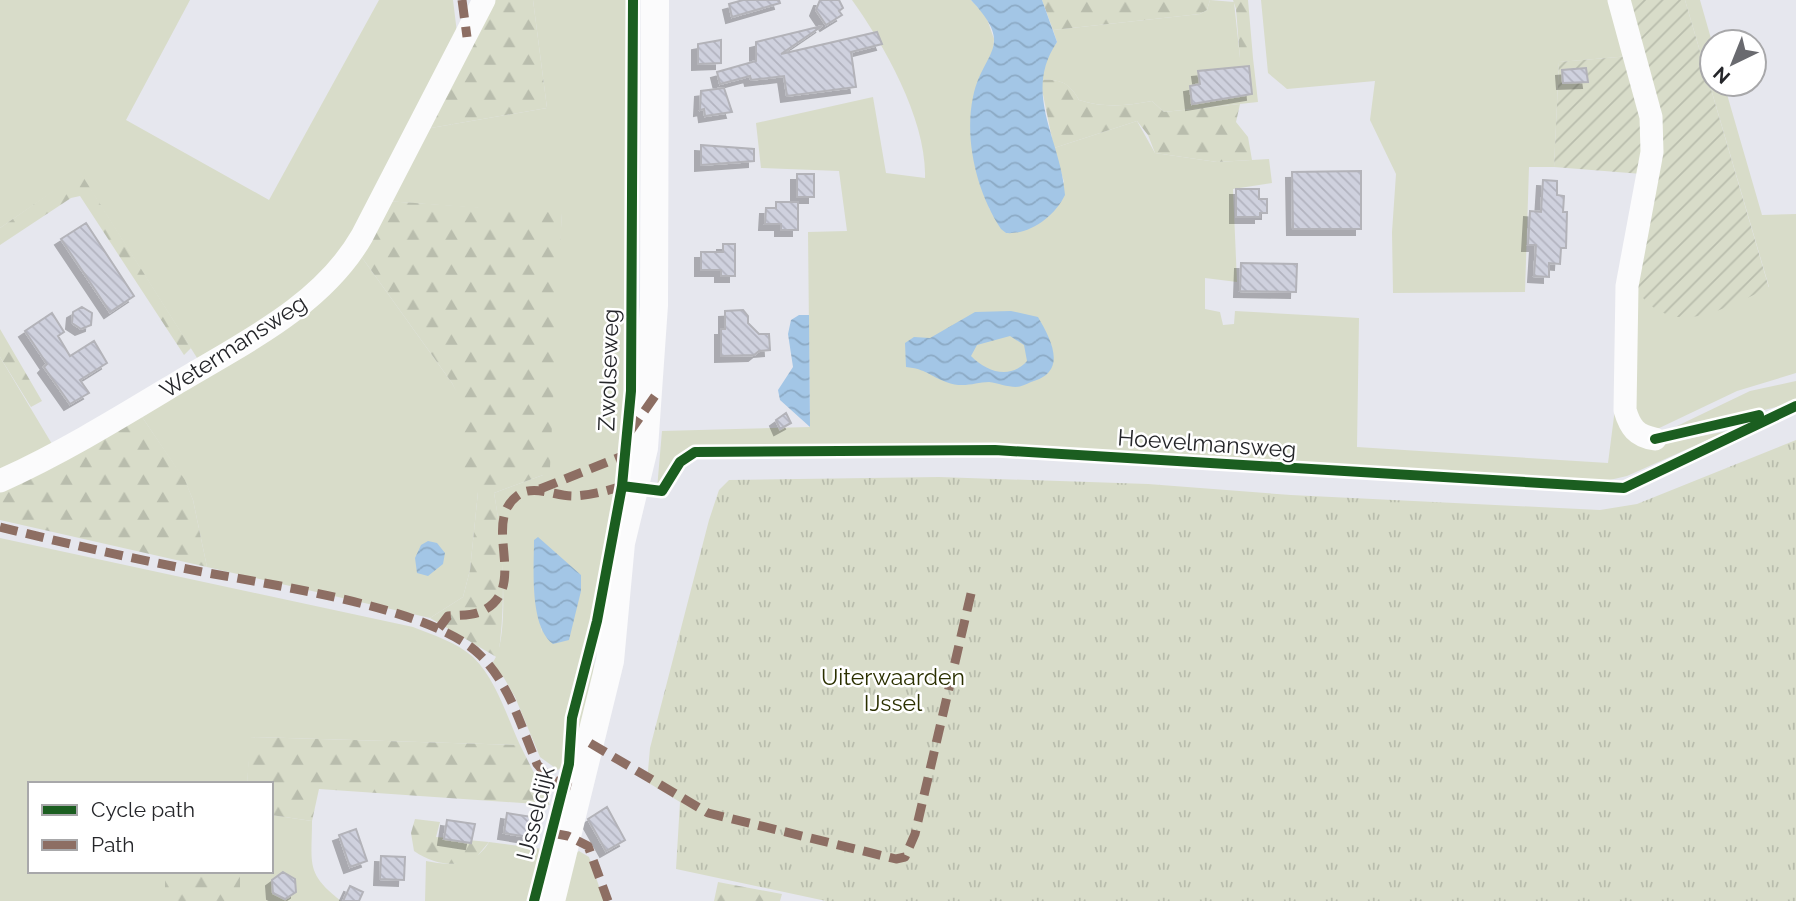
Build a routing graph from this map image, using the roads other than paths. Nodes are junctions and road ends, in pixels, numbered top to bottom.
1 (484, 0) edge
2 (655, 0) edge
3 (1619, 0) edge
4 (1655, 439) dead end
5 (0, 481) edge
6 (590, 743) joint
7 (551, 901) edge

1 - 5 street, Wetermansweg
2 - 6 main road, Zwolseweg
3 - 4 street
6 - 7 main road, IJsseldijk

